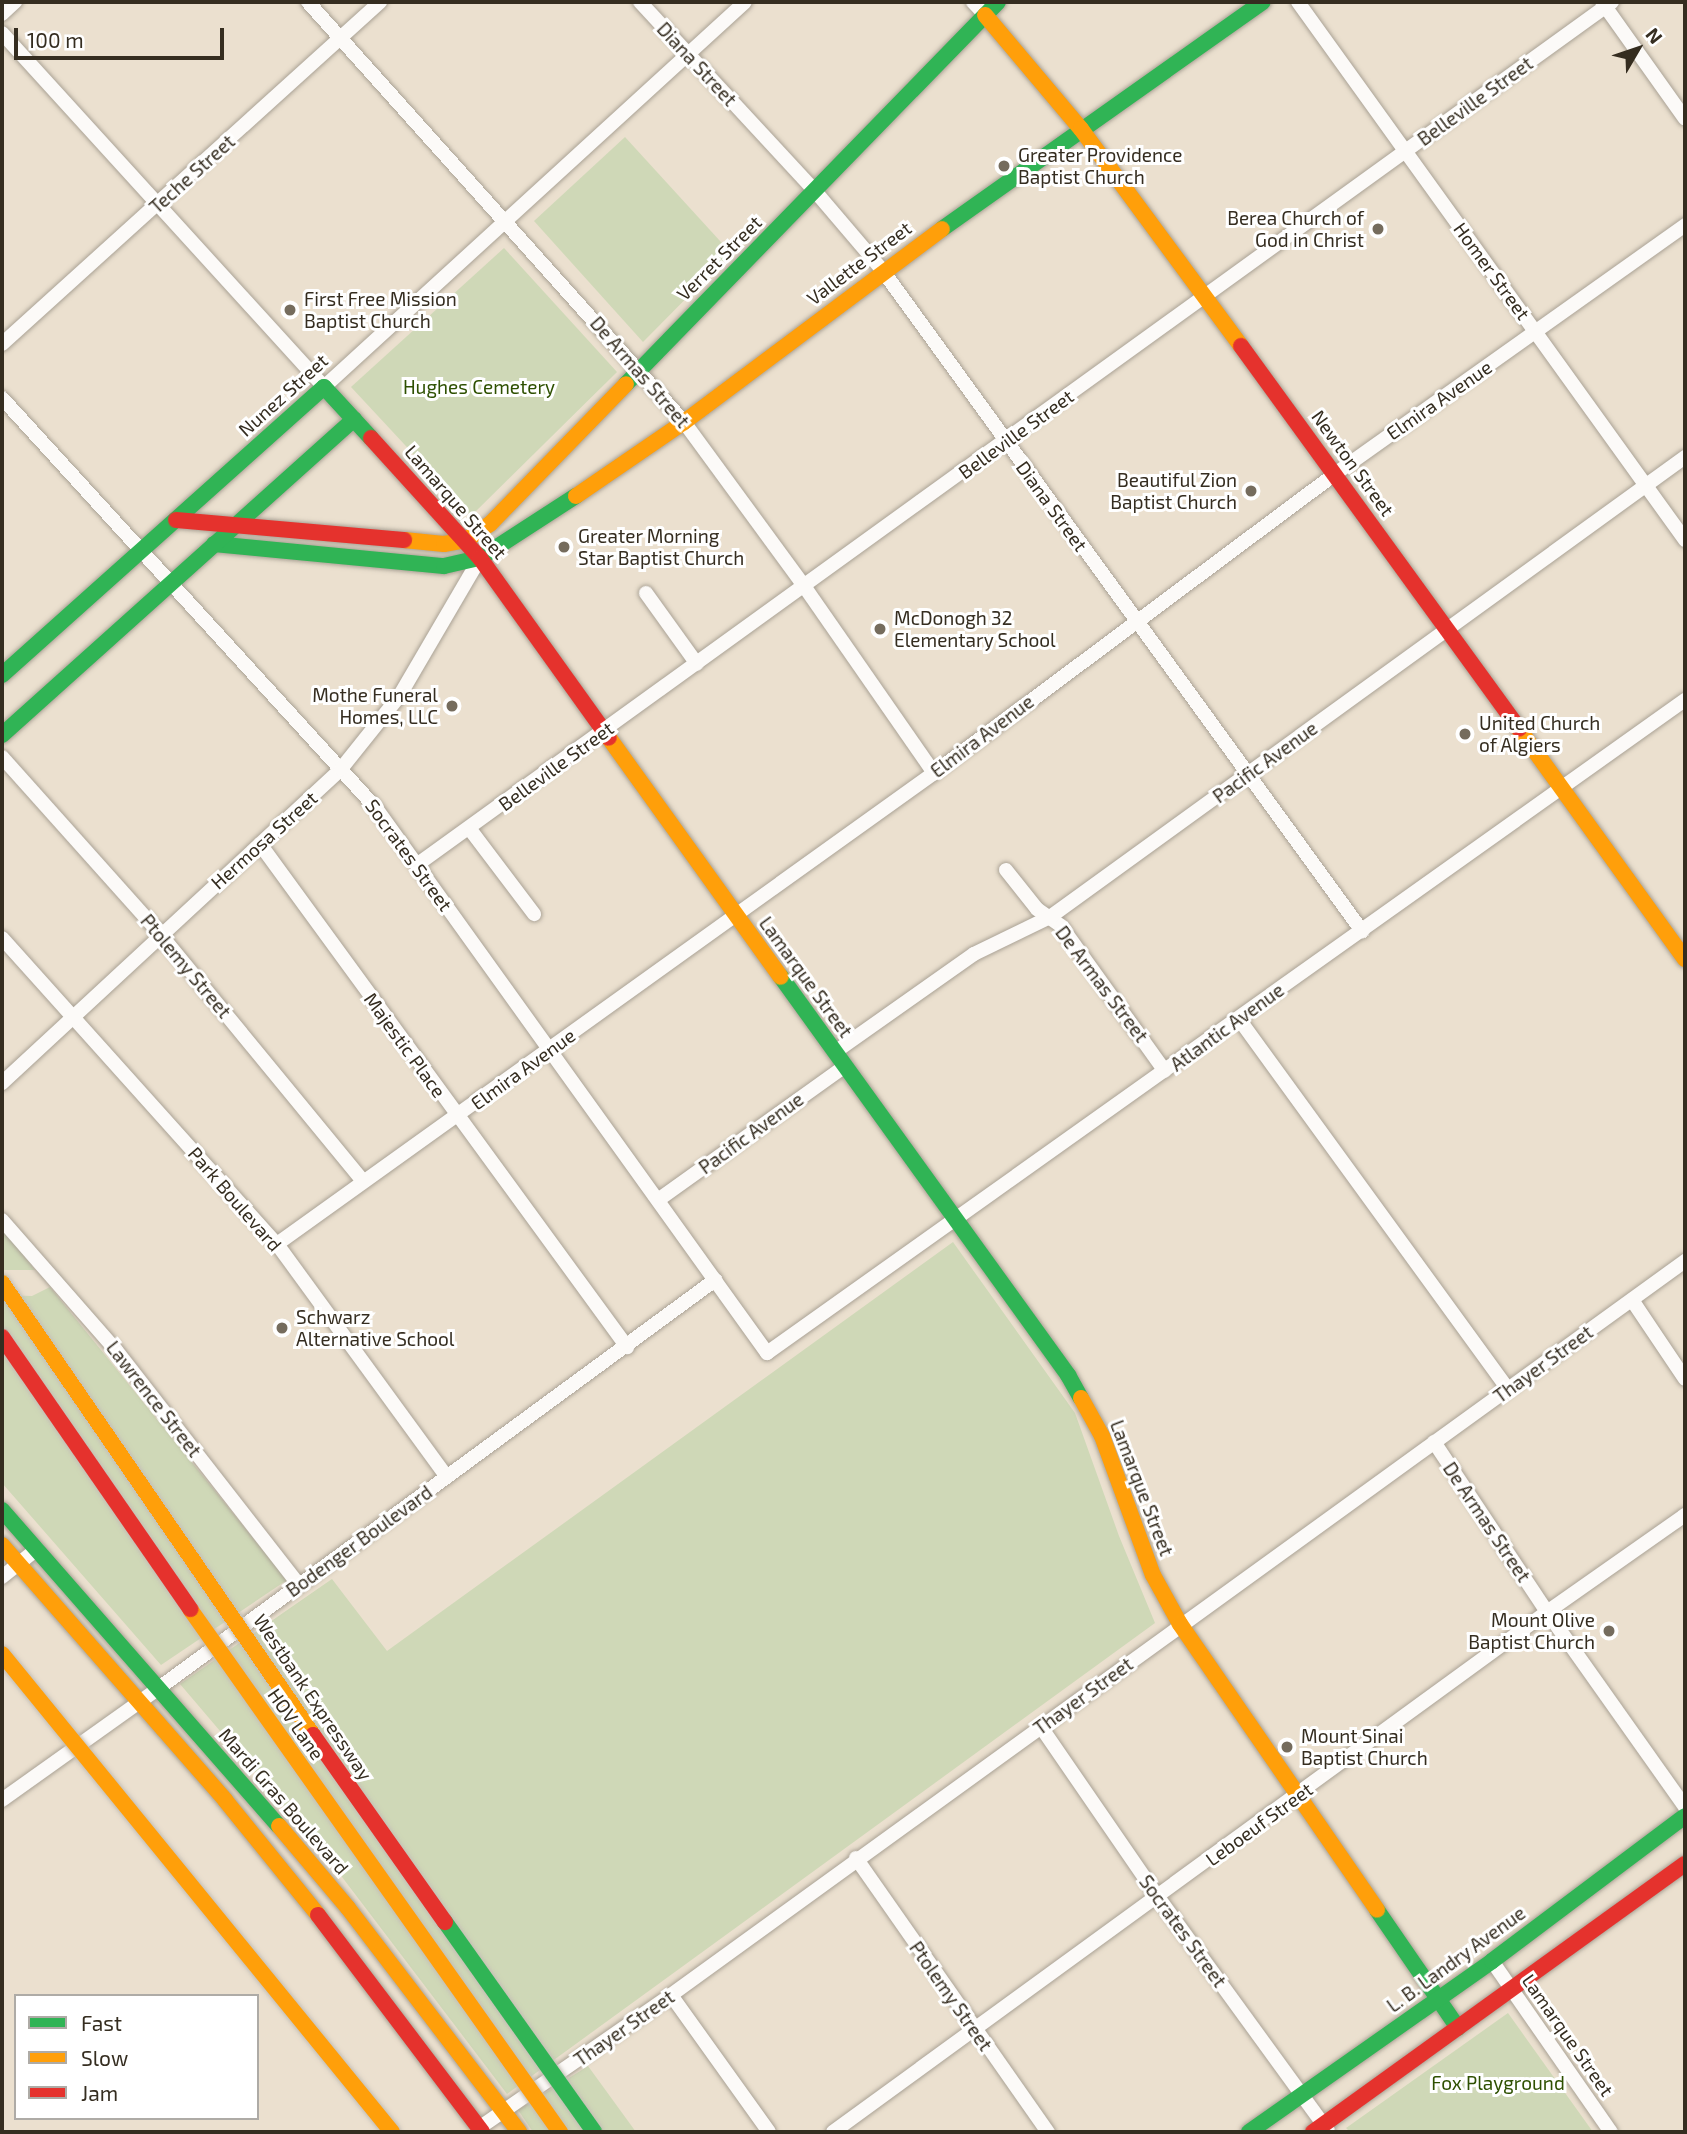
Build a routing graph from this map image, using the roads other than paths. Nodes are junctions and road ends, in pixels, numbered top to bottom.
1 (15, 2) edge
2 (307, 2) edge
3 (380, 2) edge
4 (640, 2) edge
5 (745, 2) edge
6 (973, 2) edge
7 (998, 2) edge
8 (1263, 2) edge
9 (1298, 2) edge
10 (1606, 3) edge
11 (2, 14) edge
12 (985, 15) junction
13 (2, 33) edge
14 (340, 38) junction
15 (686, 53) junction
16 (1685, 119) edge
17 (1081, 129) junction
18 (1406, 151) junction
19 (815, 191) junction
20 (159, 205) junction
21 (505, 222) junction
22 (1685, 225) edge
23 (883, 271) junction
24 (1205, 298) junction
25 (1536, 331) junction
26 (2, 344) edge
27 (639, 369) junction
28 (324, 387) junction
29 (2, 398) edge
30 (354, 419) junction
31 (684, 422) junction
32 (1005, 442) junction
33 (1685, 457) edge
34 (1335, 474) junction
35 (1646, 486) junction
36 (176, 520) junction
37 (234, 526) junction
38 (466, 540) junction
39 (1685, 540) edge
40 (214, 544) junction
41 (143, 549) junction
42 (480, 558) junction
43 (172, 581) junction
44 (804, 586) junction
45 (646, 593) dead end
46 (1136, 621) junction
47 (1448, 631) junction
48 (697, 664) junction
49 (2, 675) edge
50 (1685, 700) edge
51 (603, 732) junction
52 (2, 735) edge
53 (2, 757) edge
54 (341, 769) junction
55 (934, 773) junction
56 (1247, 775) junction
57 (1561, 787) junction
58 (469, 828) junction
59 (260, 844) junction
60 (418, 864) junction
61 (1006, 870) dead end
62 (534, 914) dead end
63 (735, 914) junction
64 (1050, 917) junction
65 (1362, 931) junction
66 (160, 934) junction
67 (2, 938) edge
68 (1685, 959) edge
69 (73, 1015) junction
70 (1238, 1019) junction
71 (549, 1052) junction
72 (835, 1052) junction
73 (845, 1066) junction
74 (1165, 1071) junction
75 (2, 1083) edge
76 (457, 1117) junction
77 (363, 1181) junction
78 (658, 1200) junction
79 (956, 1218) junction
80 (2, 1220) edge
81 (277, 1244) junction
82 (1685, 1261) edge
83 (715, 1280) junction
84 (2, 1283) edge
85 (1632, 1300) junction
86 (2, 1336) edge
87 (627, 1346) junction
88 (767, 1353) joint
89 (1685, 1379) edge
90 (1508, 1390) junction
91 (1434, 1442) junction
92 (447, 1477) junction
93 (2, 1510) edge
94 (1685, 1515) edge
95 (2, 1545) edge
96 (37, 1549) junction
97 (19, 1564) junction
98 (2, 1577) edge
99 (299, 1585) junction
100 (1547, 1612) junction
101 (1181, 1624) junction
102 (2, 1654) edge
103 (159, 1688) junction
104 (140, 1702) junction
105 (1041, 1727) junction
106 (1299, 1796) junction
107 (2, 1800) edge
108 (1685, 1807) edge
109 (1685, 1816) edge
110 (856, 1858) junction
111 (1685, 1864) edge
112 (1158, 1897) junction
113 (1492, 1961) junction
114 (1511, 1990) junction
115 (671, 1995) junction
116 (1438, 1999) junction
117 (1458, 2028) junction
118 (975, 2030) junction
119 (1303, 2095) junction
120 (505, 2112) junction
121 (480, 2130) edge
122 (1321, 2130) edge
123 (392, 2132) edge
124 (519, 2132) edge
125 (560, 2132) edge
126 (594, 2132) edge
127 (769, 2132) edge
128 (833, 2132) edge
129 (1048, 2132) edge
130 (1250, 2132) edge
131 (1611, 2132) edge

1 - 11 street
2 - 14 street, De Armas Street
3 - 14 street, Teche Street
4 - 15 street, Diana Street
5 - 15 street, Nunez Street
6 - 12 street, Newton Street
7 - 12 main road, Verret Street
8 - 17 main road, Vallette Street
9 - 18 street, Homer Street
10 - 16 street
10 - 18 street, Belleville Street
12 - 17 main road, Newton Street
12 - 19 main road, Verret Street
13 - 20 street, Lamarque Street
14 - 20 street, Teche Street
14 - 21 street, De Armas Street
15 - 19 street, Diana Street
15 - 21 street, Nunez Street
17 - 23 main road, Vallette Street
17 - 24 main road, Newton Street
18 - 24 street, Belleville Street
18 - 25 street, Homer Street
19 - 23 street, Diana Street
19 - 27 main road, Verret Street
20 - 26 street, Teche Street
20 - 28 street, Lamarque Street
21 - 27 street, De Armas Street
21 - 28 street, Nunez Street
22 - 25 street, Elmira Avenue
23 - 31 main road, Vallette Street
23 - 32 street, Diana Street
24 - 32 street, Belleville Street
24 - 34 main road, Newton Street
25 - 34 street, Elmira Avenue
25 - 35 street, Homer Street
27 - 31 street, De Armas Street
27 - 38 main road, Verret Street
28 - 30 main road, Lamarque Street
28 - 36 main road, Nunez Street
29 - 41 street, Socrates Street
30 - 37 main road
30 - 38 main road, Lamarque Street
31 - 42 main road, Vallette Street
31 - 44 street, De Armas Street
32 - 44 street, Belleville Street
32 - 46 street, Diana Street
33 - 35 street, Pacific Avenue
34 - 46 street, Elmira Avenue
34 - 47 main road, Newton Street
35 - 39 street, Homer Street
35 - 47 street, Pacific Avenue
36 - 37 main road
36 - 41 main road, Nunez Street
37 - 38 main road
37 - 40 main road
38 - 42 main road, Lamarque Street
40 - 42 main road, Vallette Street
40 - 43 main road
41 - 43 street, Socrates Street
41 - 49 main road, Nunez Street
42 - 51 main road, Lamarque Street
42 - 54 street, Hermosa Street
43 - 52 main road
43 - 54 street, Socrates Street
44 - 48 street, Belleville Street
44 - 55 street, De Armas Street
45 - 48 street
46 - 55 street, Elmira Avenue
46 - 56 street, Diana Street
47 - 56 street, Pacific Avenue
47 - 57 main road, Newton Street
48 - 51 street, Belleville Street
50 - 57 street, Atlantic Avenue
51 - 58 street, Belleville Street
51 - 63 main road, Lamarque Street
53 - 66 street, Ptolemy Street
54 - 59 street, Hermosa Street
54 - 60 street, Socrates Street
55 - 63 street, Elmira Avenue
56 - 64 street, Pacific Avenue
56 - 65 street, Diana Street
57 - 65 street, Atlantic Avenue
57 - 68 main road, Newton Street
58 - 60 street, Belleville Street
58 - 62 street
59 - 66 street, Hermosa Street
59 - 76 street, Majestic Place
60 - 71 street, Socrates Street
61 - 64 street, De Armas Street
63 - 71 street, Elmira Avenue
63 - 72 main road, Lamarque Street
64 - 72 street, Pacific Avenue
64 - 74 street, De Armas Street
65 - 70 street, Atlantic Avenue
66 - 69 street, Hermosa Street
66 - 77 street, Ptolemy Street
67 - 69 street, Park Boulevard
69 - 75 street, Hermosa Street
69 - 81 street, Park Boulevard
70 - 74 street, Atlantic Avenue
70 - 90 street
71 - 76 street, Elmira Avenue
71 - 78 street, Socrates Street
72 - 73 main road, Lamarque Street
73 - 78 street, Pacific Avenue
73 - 79 main road, Lamarque Street
74 - 79 street, Atlantic Avenue
76 - 77 street, Elmira Avenue
76 - 87 street, Majestic Place
77 - 81 street, Elmira Avenue
78 - 83 street, Socrates Street
79 - 88 street, Atlantic Avenue
79 - 101 main road, Lamarque Street
80 - 99 street, Lawrence Street
81 - 92 street, Park Boulevard
82 - 85 street, Thayer Street
83 - 87 street, Bodenger Boulevard
83 - 88 street, Socrates Street
84 - 126 main road, Westbank Expressway, bridge
85 - 89 street
85 - 90 street, Thayer Street
86 - 125 main road, HOV Lane, bridge
87 - 92 street, Bodenger Boulevard
90 - 91 street, Thayer Street
91 - 100 street, De Armas Street
91 - 101 street, Thayer Street
92 - 99 street, Bodenger Boulevard
93 - 96 main road, Mardi Gras Boulevard
94 - 100 street, Leboeuf Street
95 - 97 main road
96 - 97 street
96 - 103 main road, Mardi Gras Boulevard
97 - 98 street
97 - 104 main road
99 - 103 street, Bodenger Boulevard
100 - 106 street, Leboeuf Street
100 - 108 street, De Armas Street
101 - 105 street, Thayer Street
101 - 106 main road, Lamarque Street
102 - 123 main road, bridge
103 - 104 street, Bodenger Boulevard
103 - 120 main road, Mardi Gras Boulevard
104 - 107 street, Bodenger Boulevard
104 - 121 main road
105 - 110 street, Thayer Street
105 - 112 street, Socrates Street
106 - 112 street, Leboeuf Street
106 - 116 main road, Lamarque Street
109 - 113 main road, L. B. Landry Avenue
110 - 115 street, Thayer Street
110 - 118 street, Ptolemy Street
111 - 114 main road
112 - 118 street, Leboeuf Street
112 - 119 street, Socrates Street
113 - 114 street, Lamarque Street
113 - 116 main road, L. B. Landry Avenue
114 - 117 main road
114 - 131 street, Lamarque Street
115 - 120 street, Thayer Street
115 - 127 street
116 - 117 main road, Lamarque Street
116 - 119 main road, L. B. Landry Avenue
117 - 122 main road
118 - 128 street, Leboeuf Street
118 - 129 street, Ptolemy Street
119 - 122 street, Socrates Street
119 - 130 main road, L. B. Landry Avenue
120 - 121 street, Thayer Street
120 - 124 main road, Mardi Gras Boulevard

